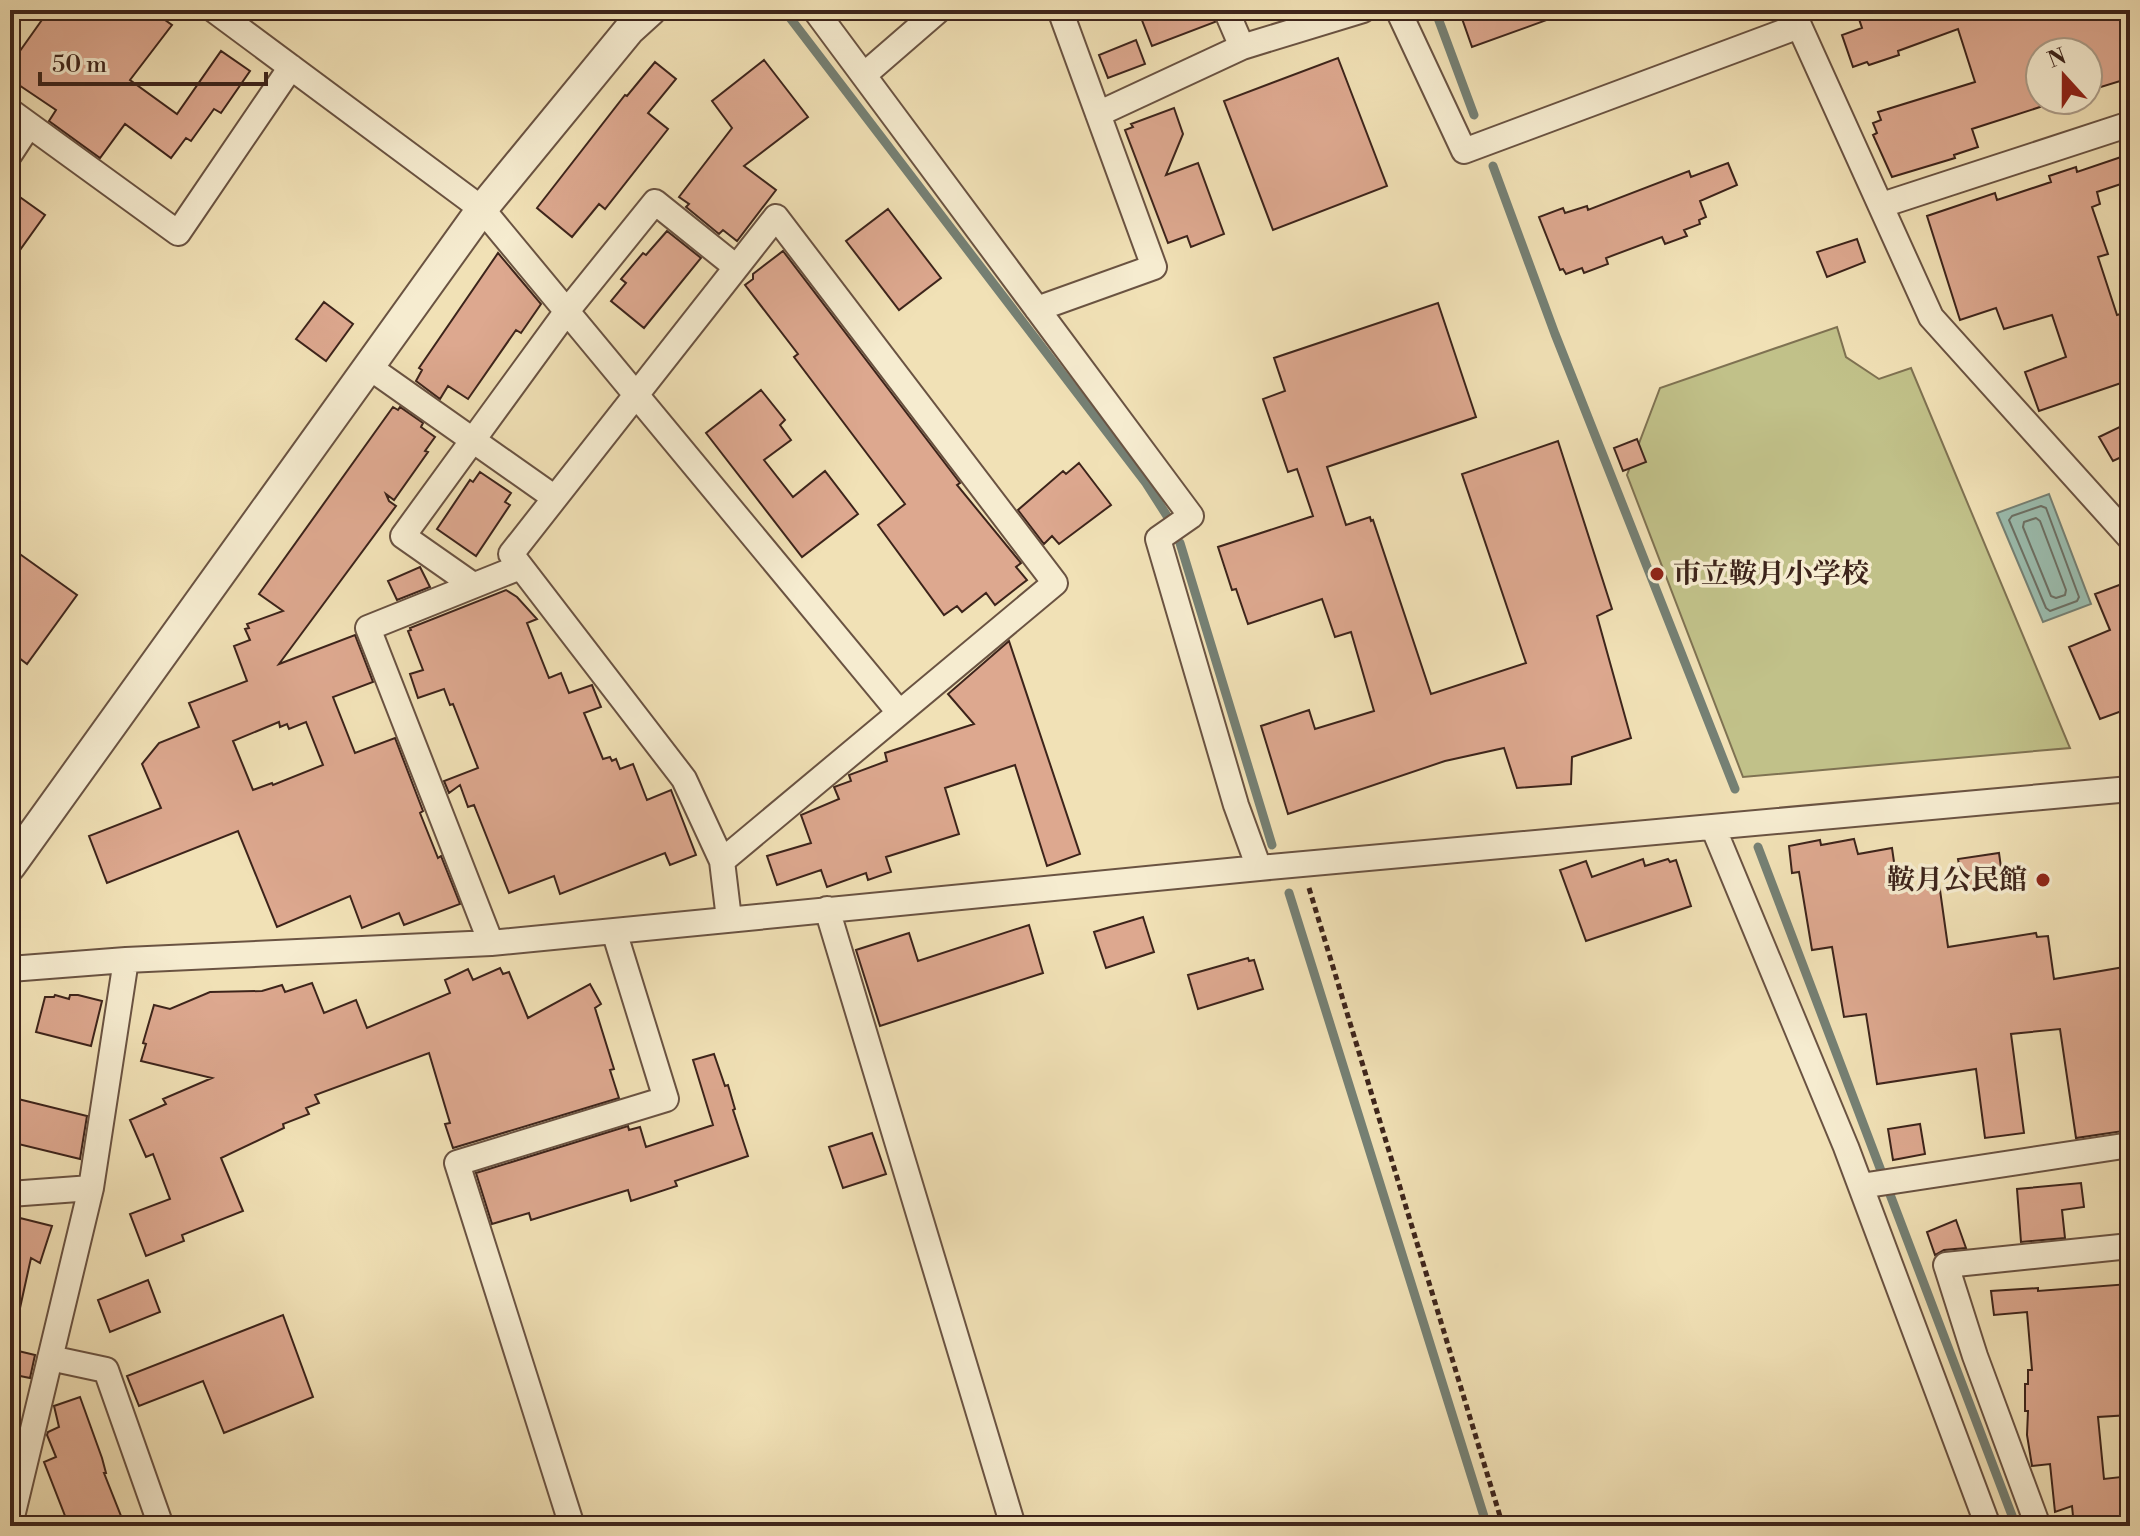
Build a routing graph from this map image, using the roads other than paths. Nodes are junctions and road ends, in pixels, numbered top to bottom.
1 (214, 10) edge
2 (651, 10) edge
3 (815, 10) edge
4 (939, 10) edge
5 (1060, 10) edge
6 (1226, 10) edge
7 (1363, 10) edge
8 (1398, 10) edge
9 (1796, 18) edge
10 (1242, 47) junction
11 (291, 67) junction
12 (864, 75) junction
13 (1098, 114) junction
14 (19, 118) edge
15 (2130, 124) edge
16 (10, 154) edge
17 (1882, 205) junction
18 (482, 209) junction
19 (736, 267) junction
20 (1037, 309) junction
21 (567, 311) junction
22 (369, 367) junction
23 (636, 394) junction
24 (471, 439) junction
25 (555, 498) junction
26 (2130, 538) edge
27 (520, 567) junction
28 (473, 585) junction
29 (899, 712) junction
30 (2130, 789) edge
31 (1713, 827) junction
32 (722, 861) junction
33 (10, 866) edge
34 (1259, 868) junction
35 (827, 909) junction
36 (729, 919) junction
37 (614, 931) junction
38 (491, 943) junction
39 (126, 960) junction
40 (10, 969) edge
41 (2130, 1145) edge
42 (1861, 1186) junction
43 (91, 1188) junction
44 (10, 1194) edge
45 (2130, 1246) edge
46 (50, 1358) junction
47 (10, 1525) edge
48 (161, 1526) edge
49 (572, 1526) edge
50 (1013, 1526) edge
51 (1988, 1526) edge
52 (2038, 1526) edge

1 - 11 street
2 - 18 street
3 - 12 street
4 - 12 street
5 - 13 street
6 - 10 street
7 - 10 street
8 - 9 street
9 - 17 street
10 - 13 street
11 - 14 street
11 - 18 street
12 - 20 street
13 - 20 street
14 - 16 street
15 - 17 street
17 - 26 street
18 - 21 street
18 - 22 street
19 - 21 street
19 - 23 street
19 - 29 street
20 - 34 street
21 - 23 street
21 - 24 street
22 - 24 street
22 - 33 street
23 - 25 street
23 - 29 street
24 - 25 street
24 - 28 street
25 - 27 street
27 - 28 street
27 - 32 street
28 - 38 street
29 - 32 street
30 - 31 street
31 - 34 street
31 - 42 street
32 - 36 street
34 - 35 street
35 - 36 street
35 - 50 street
36 - 37 street
37 - 38 street
37 - 49 street
38 - 39 street
39 - 40 street
39 - 43 street
41 - 42 street
42 - 51 street
43 - 44 street
43 - 46 street
45 - 52 street
46 - 47 street
46 - 48 street

